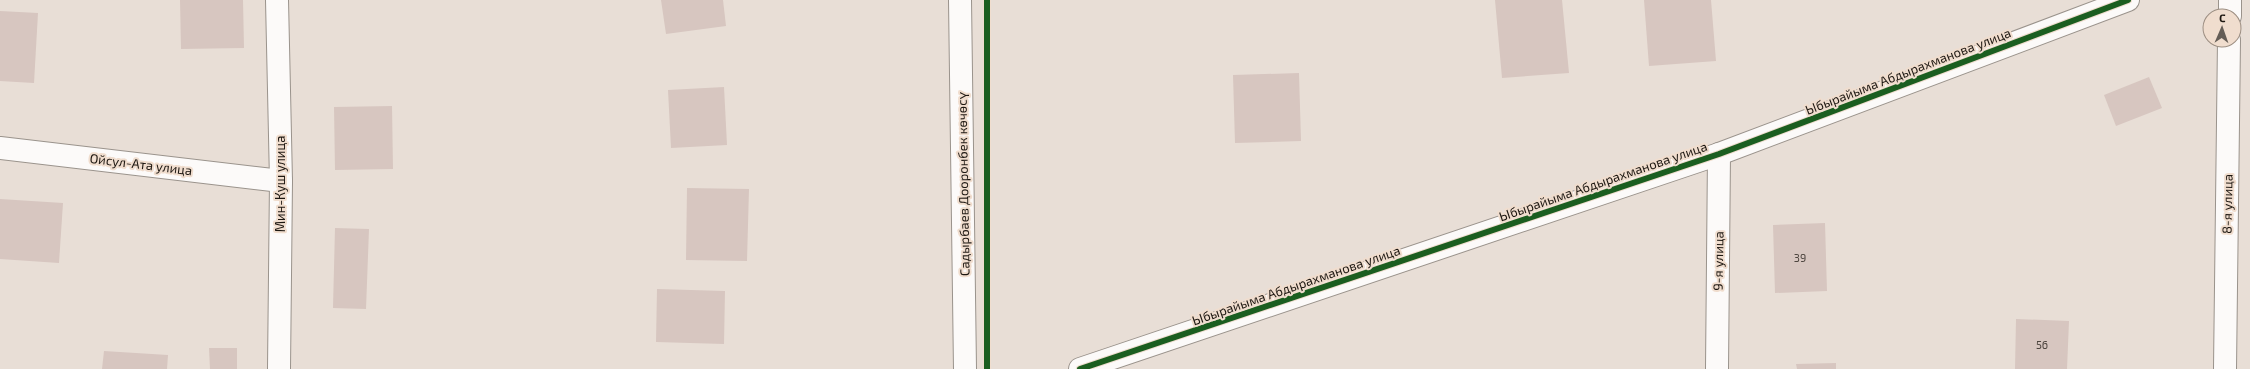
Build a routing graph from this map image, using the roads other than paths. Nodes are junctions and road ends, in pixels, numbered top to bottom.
1 (277, 0) edge
2 (960, 0) edge
3 (2128, 0) edge
4 (2229, 48) edge
5 (0, 148) edge
6 (1719, 154) junction
7 (281, 181) junction
8 (279, 369) edge
9 (965, 369) edge
10 (1080, 369) edge
11 (1717, 369) edge
12 (2225, 369) edge

1 - 7 street, Мин-Куш улица
2 - 9 street, Садырбаев Дооронбек көчөсү
3 - 6 street, Ыбырайыма Абдырахманова улица
4 - 12 street, 8-я улица
5 - 7 street, Ойсул-Ата улица
6 - 10 street, Ыбырайыма Абдырахманова улица
6 - 11 street, 9-я улица
7 - 8 street, Мин-Куш улица

